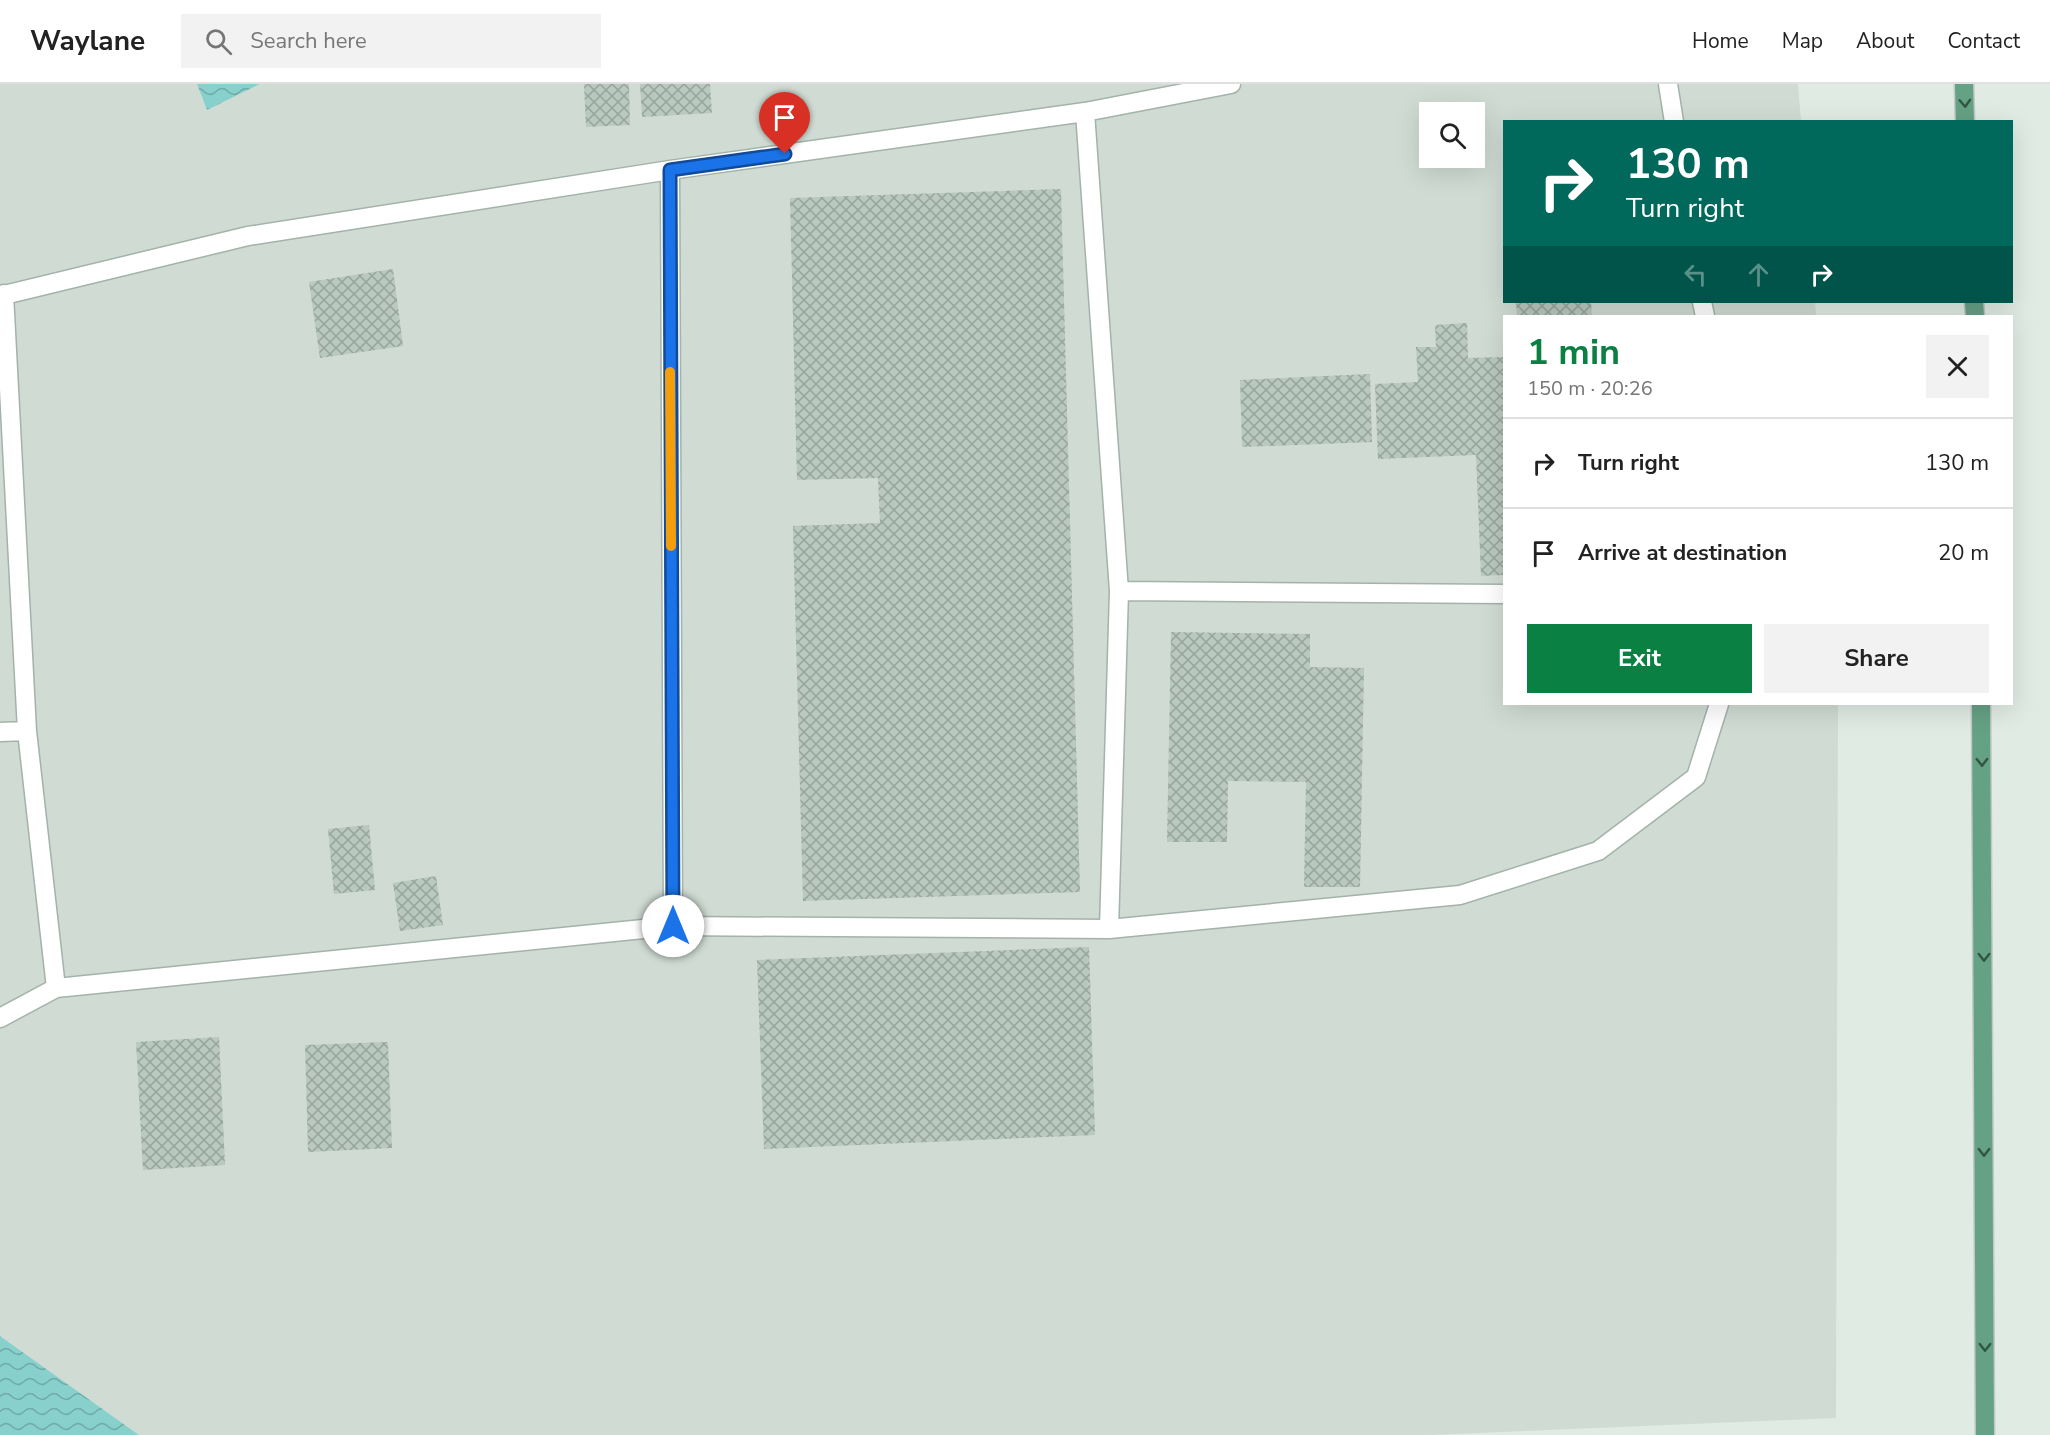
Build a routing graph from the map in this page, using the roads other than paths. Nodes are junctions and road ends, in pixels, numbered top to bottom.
1 (1231, 84) edge
2 (1668, 84) edge
3 (1964, 84) edge
4 (1084, 112) junction
5 (1674, 120) edge
6 (1965, 120) edge
7 (670, 170) junction
8 (2, 295) edge
9 (1119, 591) junction
10 (1503, 594) edge
11 (1719, 705) edge
12 (1981, 705) edge
13 (27, 731) junction
14 (0, 732) edge
15 (673, 926) junction
16 (1109, 929) junction
17 (56, 988) junction
18 (0, 1018) edge
19 (1985, 1435) edge

1 - 4 street
2 - 5 street
3 -> 6 main road
4 - 7 street
4 - 9 street
7 - 8 street
7 - 15 street
8 - 13 street
9 - 10 street
9 - 16 street
11 - 16 street
12 -> 19 main road
13 - 14 street
13 - 17 street
15 - 16 street
15 - 17 street
17 - 18 street

